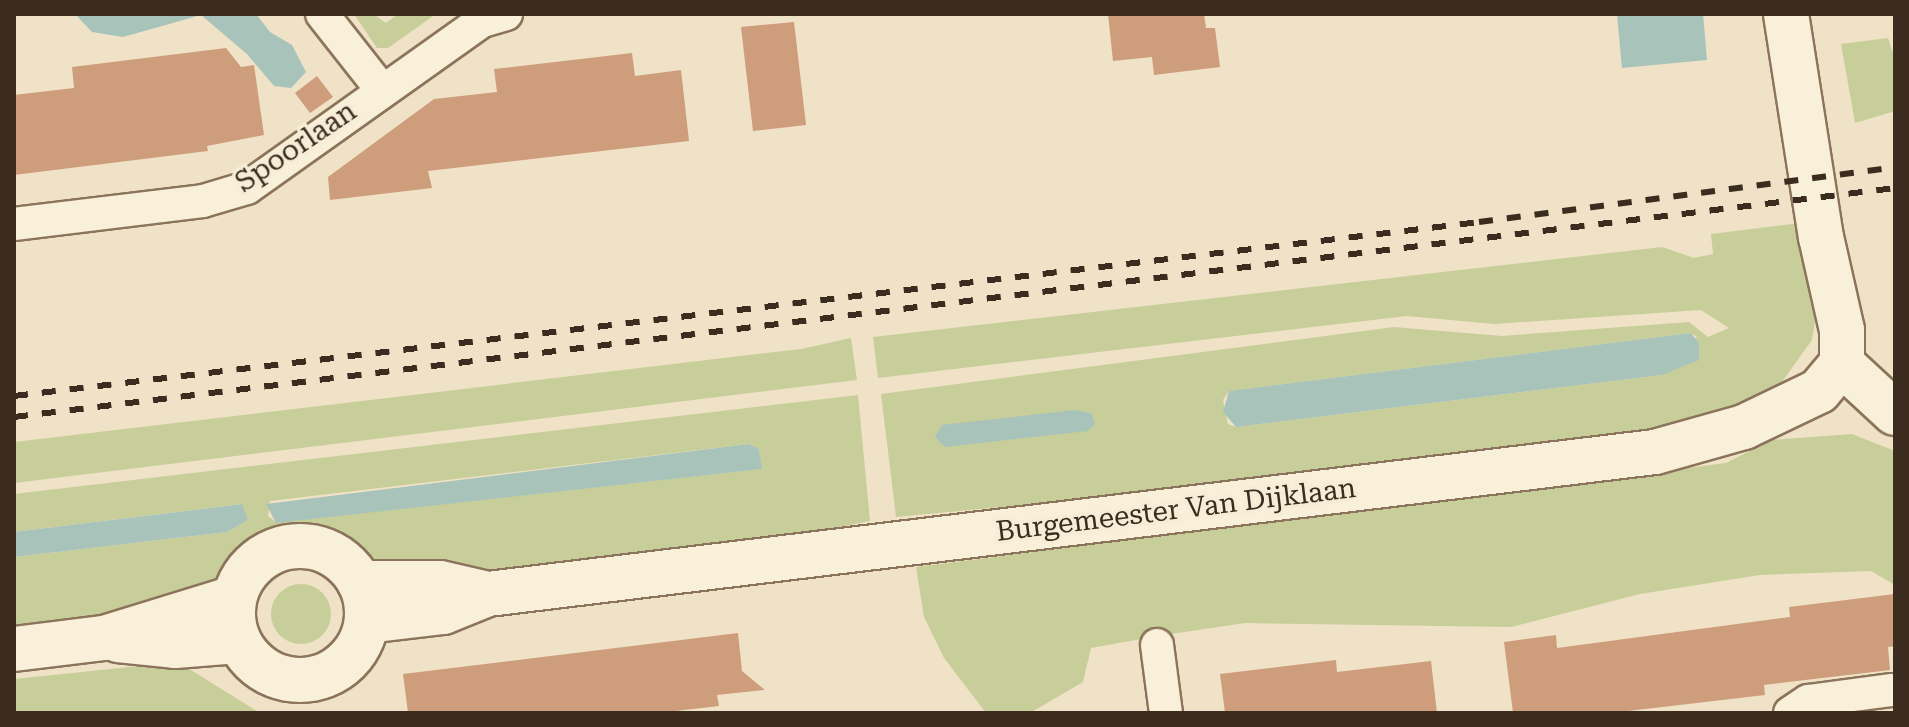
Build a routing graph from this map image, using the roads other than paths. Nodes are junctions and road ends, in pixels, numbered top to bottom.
1 (322, 14) edge
2 (506, 14) edge
3 (1786, 14) edge
4 (381, 89) junction
5 (14, 224) edge
6 (1842, 364) junction
7 (1895, 413) edge
8 (234, 598) junction
9 (363, 602) junction
10 (104, 638) junction
11 (238, 641) junction
12 (1157, 645) dead end
13 (14, 649) edge
14 (1892, 690) dead end
15 (329, 694) edge
16 (289, 696) edge
17 (1166, 713) edge
18 (1790, 713) edge

1 - 4 street
2 - 4 street, Spoorlaan
3 - 6 street
4 - 5 street, Spoorlaan
6 - 7 street
6 - 9 street, Burgemeester Van Dijklaan
8 - 9 street
8 - 10 street
8 - 11 street
9 - 15 street
10 - 11 street
10 - 13 street
11 - 16 street
12 - 17 street
14 - 18 street
15 - 16 street

